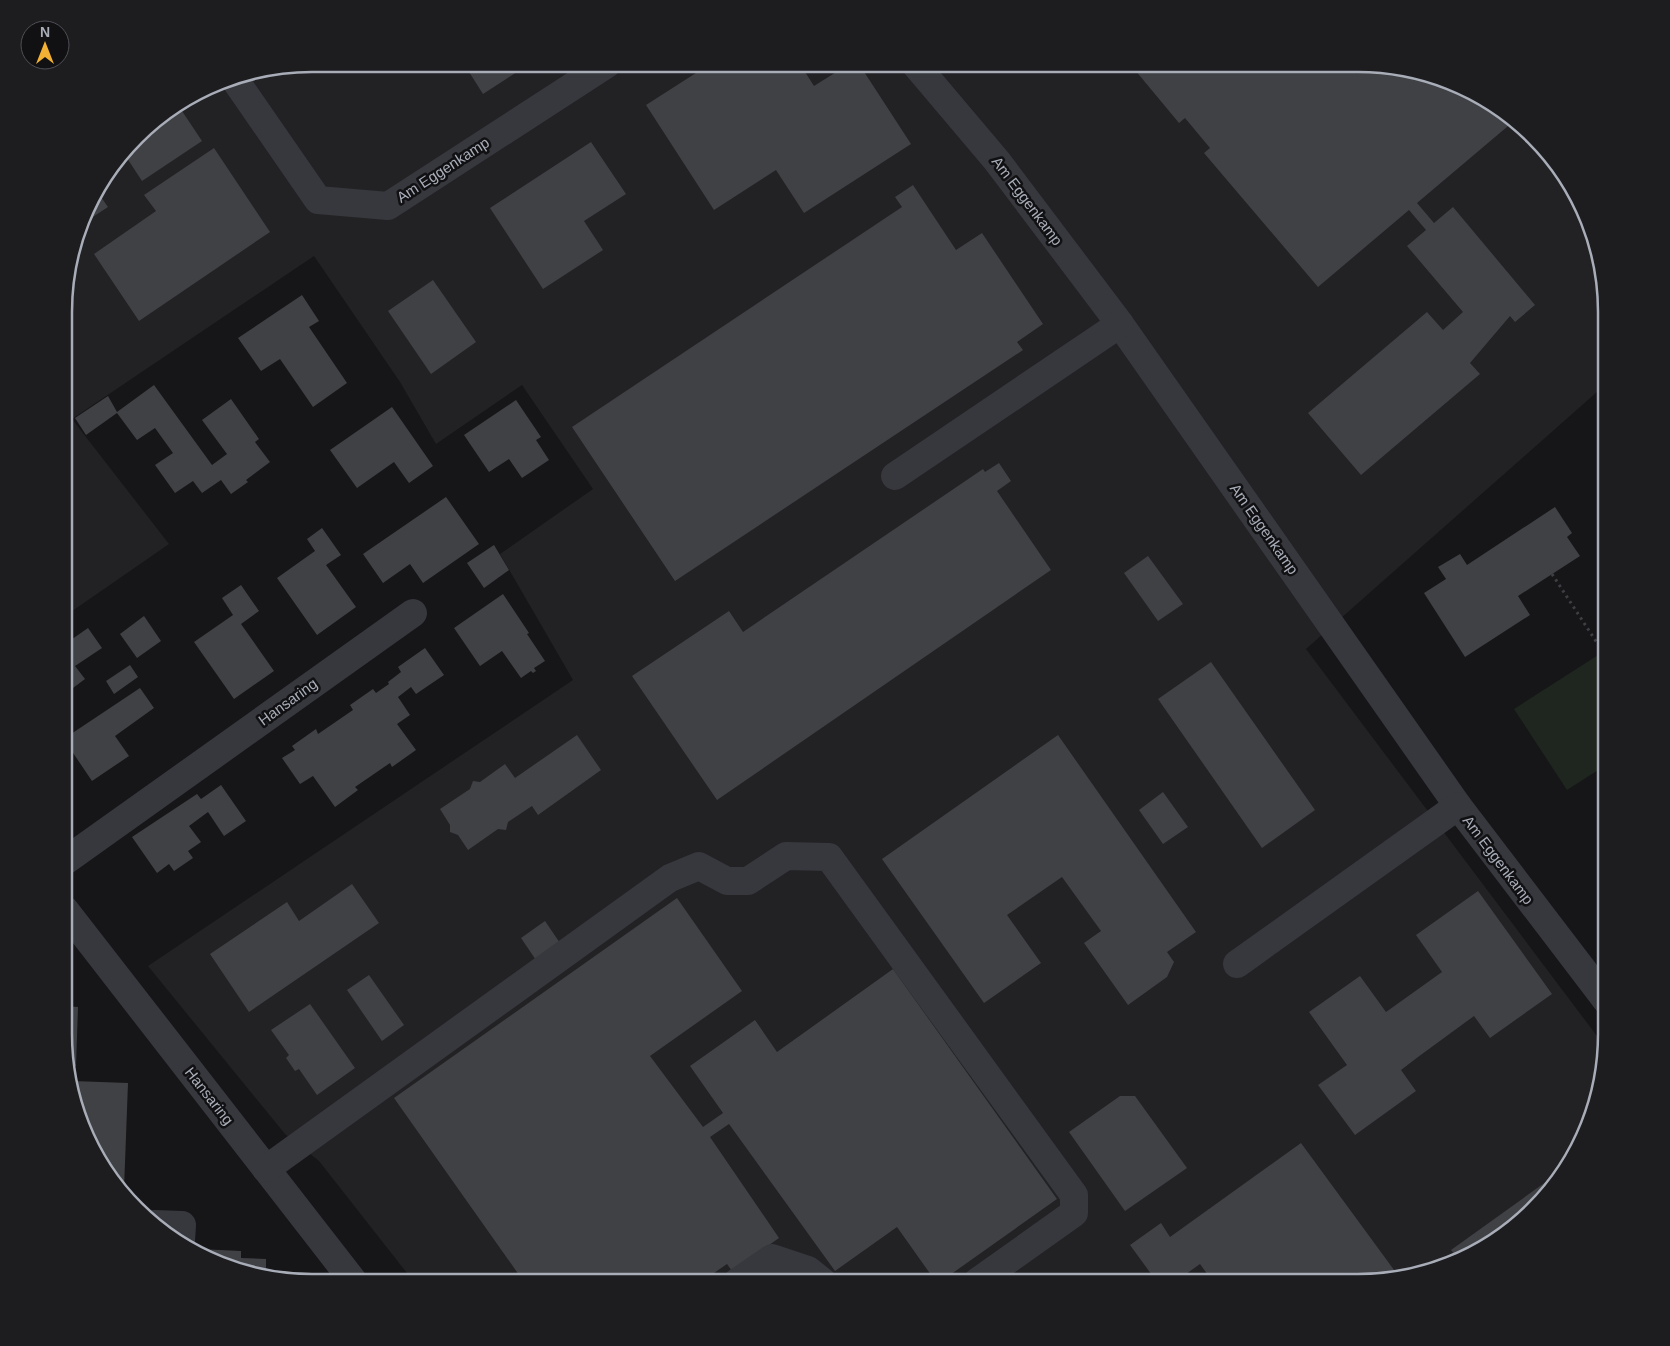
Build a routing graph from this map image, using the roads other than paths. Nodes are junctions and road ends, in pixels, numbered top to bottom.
1 (595, 72) edge
2 (922, 72) edge
3 (238, 84) edge
4 (1120, 324) junction
5 (895, 476) dead end
6 (413, 613) dead end
7 (1458, 806) junction
8 (72, 857) edge
9 (72, 919) edge
10 (1236, 964) dead end
11 (1598, 990) edge
12 (266, 1169) junction
13 (167, 1224) edge
14 (181, 1234) edge
15 (348, 1274) edge
16 (749, 1274) edge
17 (813, 1274) edge
18 (988, 1274) edge

1 - 3 street, Am Eggenkamp
2 - 4 street, Am Eggenkamp
4 - 5 street
4 - 7 street, Am Eggenkamp
6 - 8 street, Hansaring
7 - 10 street
7 - 11 street, Am Eggenkamp
9 - 12 street, Hansaring
12 - 15 street, Hansaring
12 - 18 street
13 - 14 street
16 - 17 street

